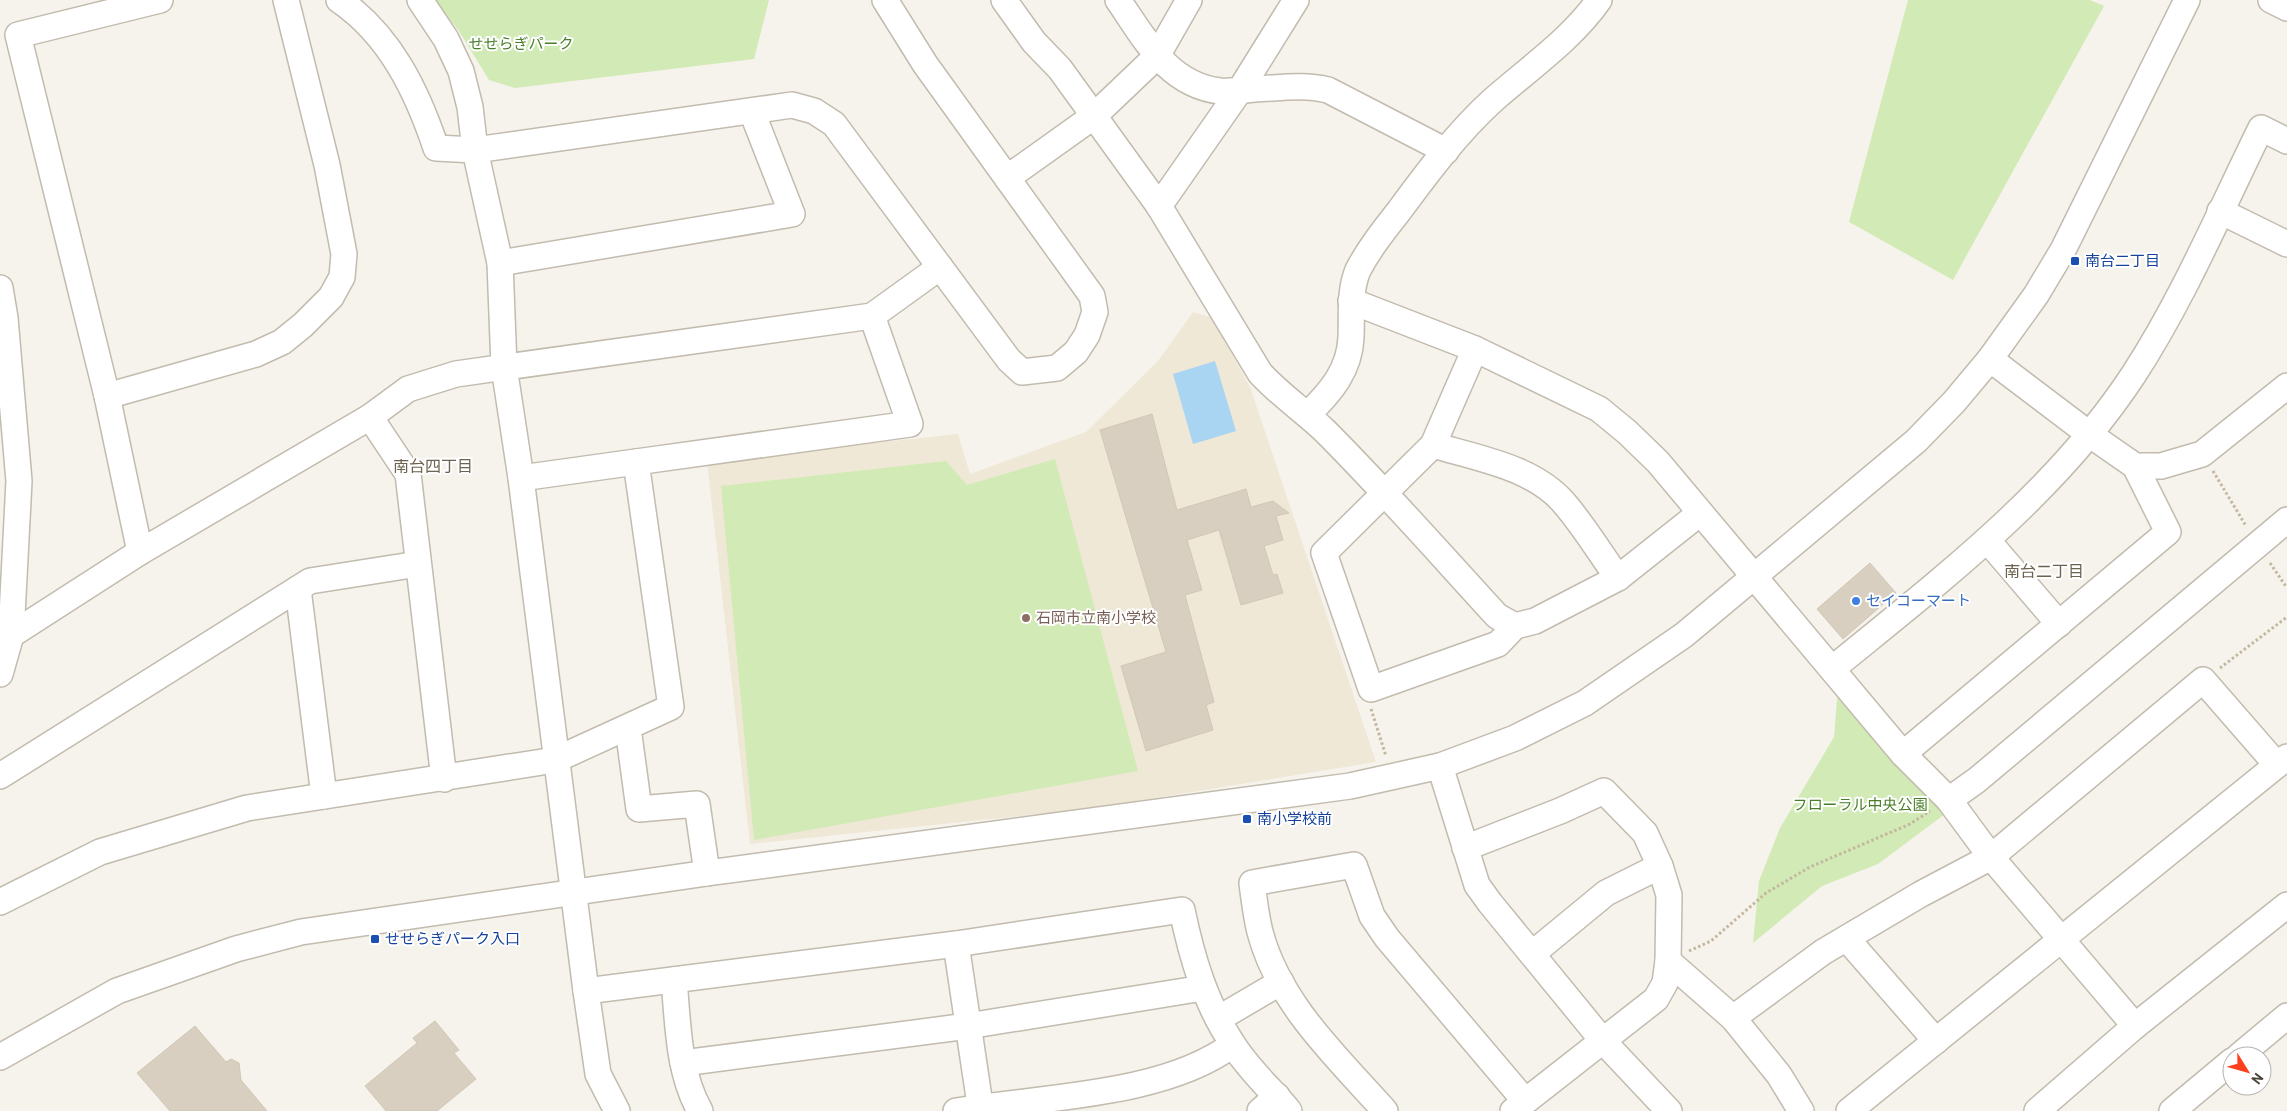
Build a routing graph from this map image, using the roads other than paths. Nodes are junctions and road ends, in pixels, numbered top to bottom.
1 (160, 0) edge
2 (286, 0) edge
3 (339, 0) edge
4 (420, 0) edge
5 (884, 0) edge
6 (1004, 0) edge
7 (1118, 0) edge
8 (1189, 0) edge
9 (1296, 0) edge
10 (1599, 0) edge
11 (2187, 0) edge
12 (2271, 0) edge
13 (2287, 8) edge
14 (1157, 56) junction
15 (1240, 90) junction
16 (752, 112) junction
17 (1094, 116) junction
18 (2287, 141) edge
19 (475, 150) junction
20 (1446, 151) junction
21 (1007, 178) junction
22 (1159, 206) junction
23 (2220, 211) junction
24 (2287, 244) edge
25 (500, 263) junction
26 (940, 266) junction
27 (0, 288) edge
28 (1351, 302) junction
29 (872, 316) junction
30 (1475, 349) junction
31 (1990, 359) junction
32 (504, 367) junction
33 (2287, 386) edge
34 (107, 396) junction
35 (1308, 414) junction
36 (370, 417) junction
37 (2088, 434) junction
38 (1434, 445) junction
39 (636, 462) junction
40 (2135, 466) junction
41 (521, 478) junction
42 (1384, 492) junction
43 (1700, 513) junction
44 (2287, 520) edge
45 (1988, 541) junction
46 (140, 552) junction
47 (418, 564) junction
48 (1754, 577) junction
49 (1618, 578) junction
50 (298, 589) junction
51 (2059, 624) junction
52 (1515, 626) junction
53 (10, 635) junction
54 (1832, 669) junction
55 (0, 674) edge
56 (628, 728) junction
57 (1903, 754) junction
58 (555, 760) junction
59 (2282, 761) edge
60 (1440, 766) junction
61 (0, 776) edge
62 (444, 779) junction
63 (324, 796) junction
64 (1949, 800) junction
65 (1465, 848) junction
66 (1991, 857) junction
67 (1660, 866) junction
68 (707, 873) junction
69 (574, 893) junction
70 (0, 902) edge
71 (2287, 905) edge
72 (1847, 939) junction
73 (2060, 939) junction
74 (956, 944) junction
75 (1532, 954) junction
76 (1668, 961) junction
77 (674, 980) junction
78 (1281, 982) junction
79 (1204, 988) junction
80 (586, 991) junction
81 (2287, 1016) edge
82 (1733, 1018) junction
83 (1218, 1019) junction
84 (968, 1026) junction
85 (2135, 1026) junction
86 (1603, 1041) junction
87 (1936, 1041) junction
88 (1232, 1045) junction
89 (2251, 1046) edge
90 (0, 1057) edge
91 (683, 1064) junction
92 (2222, 1070) edge
93 (1275, 1106) edge
94 (1519, 1106) edge
95 (1376, 1108) edge
96 (972, 1110) edge
97 (618, 1111) edge
98 (700, 1111) edge
99 (1669, 1111) edge
100 (1801, 1111) edge
101 (1850, 1111) edge
102 (2037, 1111) edge
103 (2172, 1111) edge

1 - 34 street
2 - 34 street
3 - 19 street
4 - 19 street
5 - 21 street
6 - 17 street
7 - 14 street
8 - 14 street
9 - 15 street
10 - 20 street
11 - 31 street
12 - 13 street
14 - 15 street
14 - 17 street
15 - 20 street
15 - 22 street
16 - 19 street
16 - 25 street
16 - 26 street
17 - 21 street
17 - 22 street
18 - 23 street
19 - 25 street
20 - 28 street
21 - 26 street
22 - 35 street
23 - 24 street
23 - 37 street
25 - 32 street
26 - 29 street
27 - 53 street
28 - 30 street
28 - 35 street
29 - 32 street
29 - 39 street
30 - 38 street
30 - 43 street
31 - 37 street
31 - 48 street
32 - 36 street
32 - 41 street
33 - 40 street
34 - 46 street
35 - 42 street
36 - 46 street
36 - 47 street
37 - 40 street
37 - 45 street
38 - 42 street
38 - 49 street
39 - 41 street
39 - 56 street
40 - 51 street
41 - 58 street
42 - 52 street
42 - 52 street
43 - 48 street
43 - 49 street
44 - 64 street
45 - 51 street
45 - 54 street
46 - 53 street
47 - 50 street
47 - 62 street
48 - 54 street
48 - 60 street
49 - 52 street
50 - 61 street
50 - 63 street
51 - 57 street
53 - 55 street
54 - 57 street
56 - 58 street
56 - 68 street
57 - 64 street
58 - 62 street
58 - 69 street
59 - 66 street
59 - 73 street
60 - 65 street
60 - 68 street
62 - 63 street
63 - 70 street
64 - 66 street
65 - 67 street
65 - 75 street
66 - 72 street
66 - 73 street
67 - 75 street
67 - 76 street
68 - 69 street
69 - 80 street
69 - 90 street
71 - 85 street
72 - 82 street
72 - 87 street
73 - 85 street
73 - 87 street
74 - 77 street
74 - 79 street
74 - 84 street
75 - 86 street
76 - 82 street
76 - 86 street
77 - 80 street
77 - 91 street
78 - 83 street
78 - 94 street
78 - 95 street
79 - 83 street
79 - 84 street
80 - 97 street
81 - 89 street
82 - 100 street
83 - 88 street
84 - 91 street
84 - 96 street
85 - 102 street
86 - 94 street
86 - 99 street
87 - 101 street
88 - 93 street
88 - 96 street
91 - 98 street
92 - 103 street

